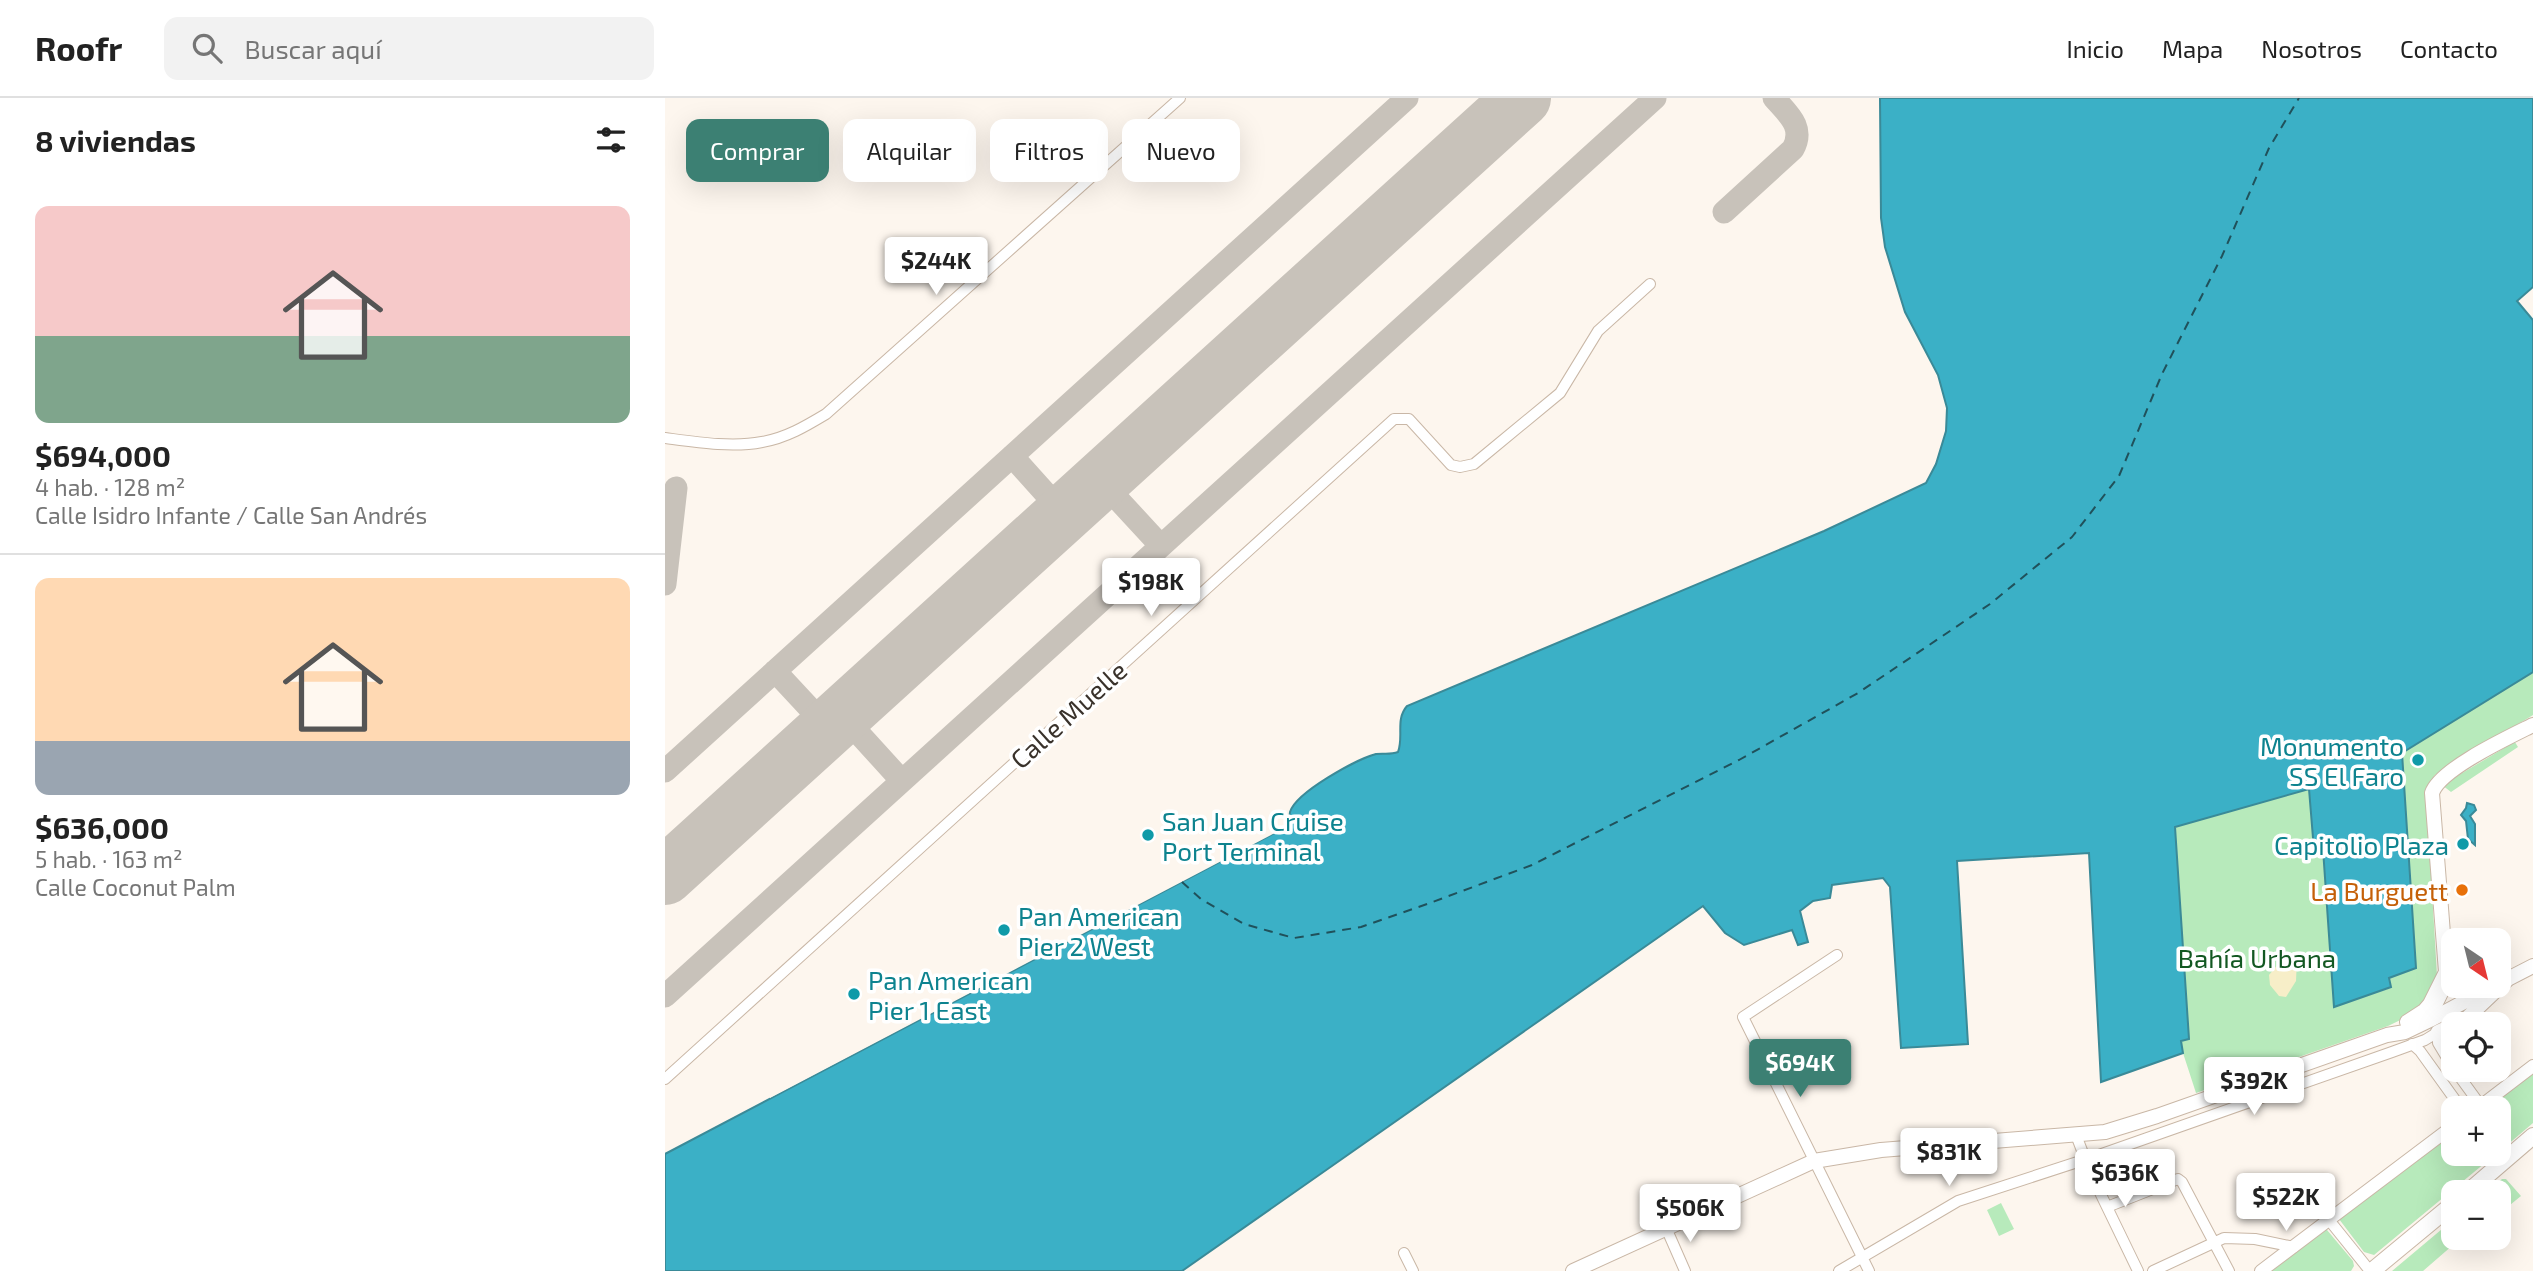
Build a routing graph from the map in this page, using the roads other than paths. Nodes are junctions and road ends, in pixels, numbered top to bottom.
1 (1180, 98) edge
2 (1650, 284) dead end
3 (665, 438) edge
4 (2532, 729) edge
5 (2446, 928) edge
6 (1837, 955) dead end
7 (2533, 966) edge
8 (2511, 978) edge
9 (2441, 990) edge
10 (2443, 998) edge
11 (2474, 998) edge
12 (2486, 998) edge
13 (2473, 1012) edge
14 (2441, 1025) edge
15 (2434, 1026) junction
16 (2387, 1035) junction
17 (2412, 1044) junction
18 (2441, 1048) edge
19 (2533, 1066) edge
20 (665, 1079) edge
21 (2452, 1096) edge
22 (2493, 1096) edge
23 (2076, 1135) junction
24 (2441, 1135) edge
25 (2533, 1136) edge
26 (2085, 1160) junction
27 (1814, 1161) junction
28 (2481, 1180) edge
29 (2107, 1207) junction
30 (2441, 1214) edge
31 (2329, 1220) junction
32 (1667, 1230) junction
33 (2214, 1243) junction
34 (2294, 1247) junction
35 (1404, 1253) dead end
36 (1862, 1257) junction
37 (1411, 1267) edge
38 (1399, 1271) edge
39 (1573, 1271) edge
40 (1685, 1271) edge
41 (1839, 1271) edge
42 (1869, 1271) edge
43 (2138, 1271) edge
44 (2153, 1271) edge
45 (2229, 1271) edge
46 (2261, 1271) edge
47 (2371, 1271) edge

1 - 3 street
2 - 20 street, Calle Muelle
4 - 5 main road
6 - 27 street
7 - 8 main road
9 - 16 main road
10 - 15 street
11 - 15 main road
12 - 13 main road
14 - 15 main road
15 - 16 main road
15 - 17 street
15 - 18 street
16 - 23 main road
17 - 21 street
17 - 26 street
19 - 22 street
23 - 26 street
23 - 27 main road
24 - 31 street
25 - 28 main road
26 - 29 street
26 - 36 street
27 - 32 main road
27 - 36 street
29 - 33 street
29 - 43 street
30 - 47 main road
31 - 34 street
31 - 47 street
32 - 39 main road
32 - 40 street
33 - 34 street
33 - 44 street
33 - 45 street
34 - 46 street
35 - 37 street
36 - 41 street
36 - 42 street
37 - 38 street

